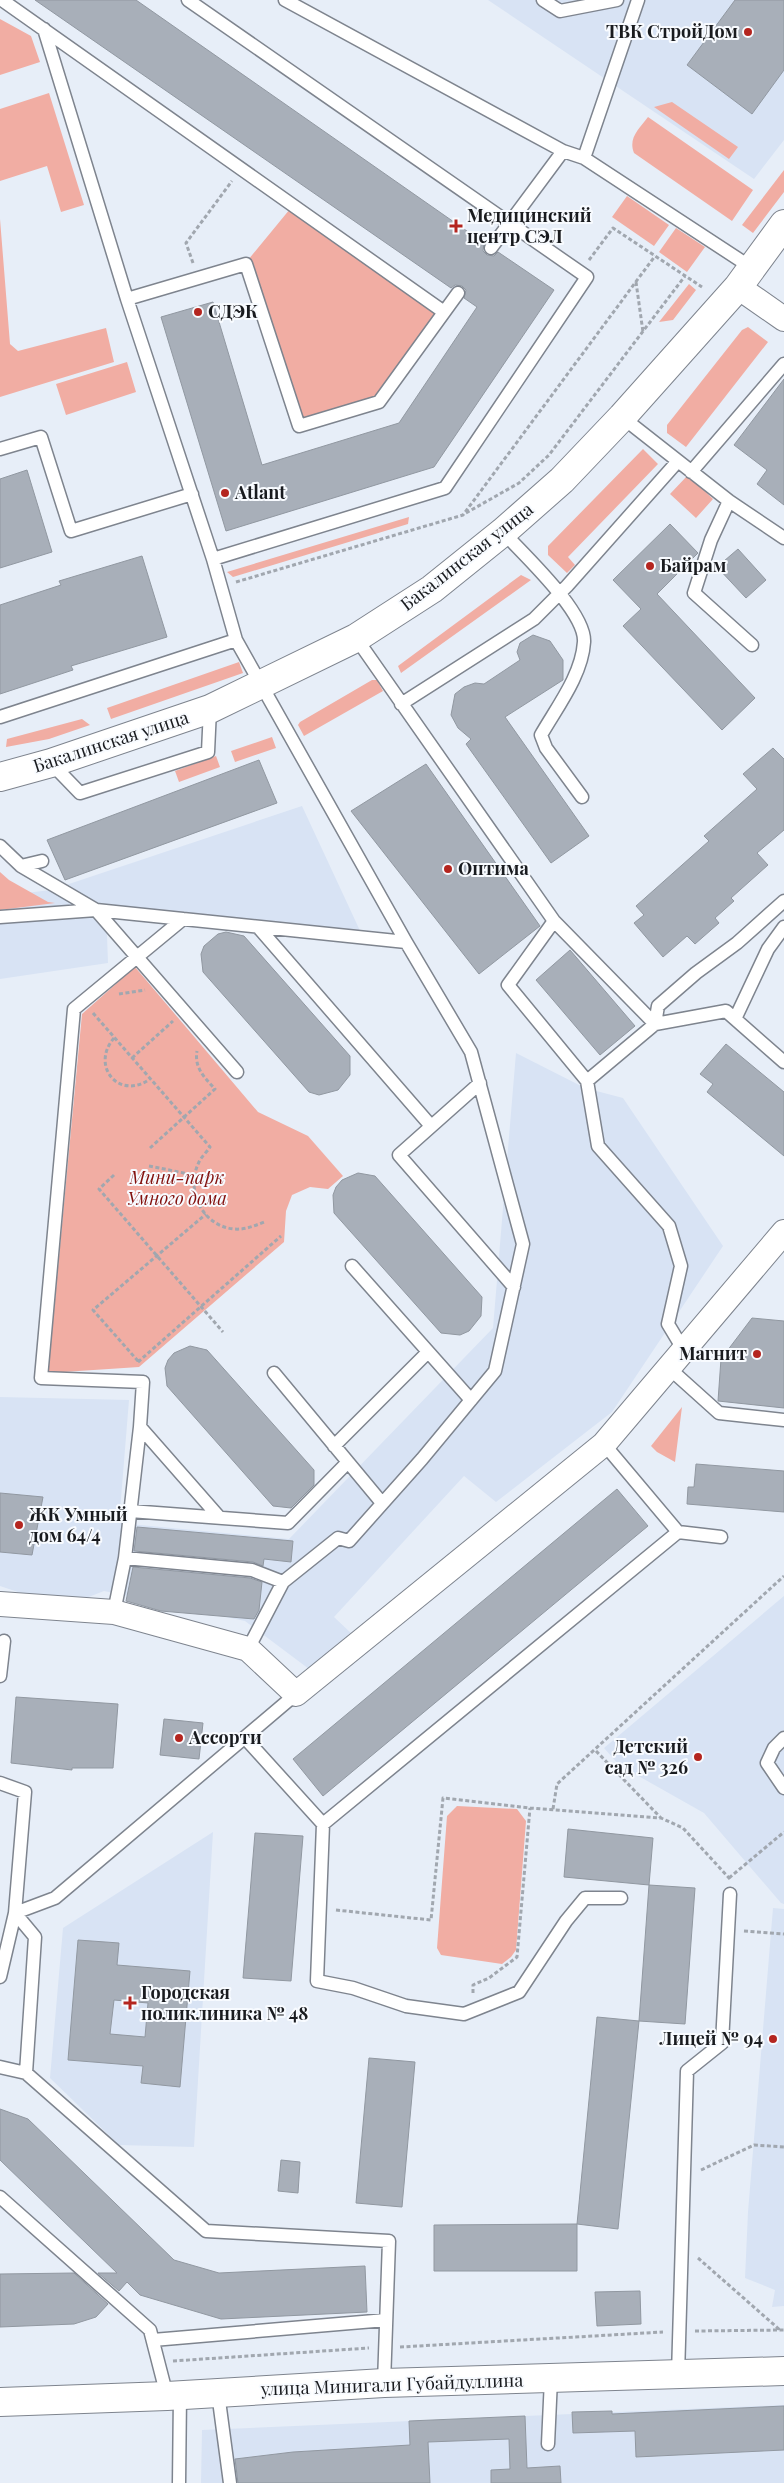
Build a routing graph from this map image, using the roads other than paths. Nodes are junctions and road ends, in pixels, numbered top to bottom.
1 (2, 0) edge
2 (188, 0) edge
3 (285, 0) edge
4 (543, 0) edge
5 (616, 0) edge
6 (638, 0) edge
7 (44, 29) junction
8 (563, 151) junction
9 (584, 158) junction
10 (509, 224) junction
11 (784, 224) edge
12 (491, 248) dead end
13 (745, 277) junction
14 (458, 293) dead end
15 (127, 299) junction
16 (444, 312) junction
17 (784, 319) edge
18 (784, 364) edge
19 (622, 418) junction
20 (0, 449) edge
21 (678, 461) junction
22 (691, 472) junction
23 (192, 494) junction
24 (729, 502) junction
25 (503, 532) junction
26 (784, 538) edge
27 (213, 559) junction
28 (559, 593) junction
29 (356, 638) junction
30 (236, 640) junction
31 (752, 645) dead end
32 (262, 685) junction
33 (402, 704) junction
34 (210, 709) junction
35 (0, 717) edge
36 (51, 763) junction
37 (1, 773) edge
38 (582, 797) dead end
39 (0, 846) edge
40 (42, 862) dead end
41 (21, 866) junction
42 (784, 901) edge
43 (96, 910) junction
44 (0, 917) edge
45 (183, 919) junction
46 (554, 921) junction
47 (784, 926) edge
48 (258, 927) junction
49 (406, 942) junction
50 (138, 958) junction
51 (735, 1019) junction
52 (655, 1024) junction
53 (784, 1062) edge
54 (238, 1072) dead end
55 (587, 1080) junction
56 (480, 1083) junction
57 (431, 1126) junction
58 (784, 1232) edge
59 (352, 1266) dead end
60 (514, 1288) junction
61 (683, 1349) junction
62 (428, 1352) junction
63 (670, 1369) junction
64 (274, 1374) dead end
65 (471, 1400) junction
66 (784, 1420) edge
67 (140, 1427) junction
68 (604, 1444) junction
69 (334, 1446) junction
70 (348, 1462) junction
71 (382, 1503) junction
72 (130, 1511) junction
73 (219, 1517) junction
74 (678, 1532) junction
75 (721, 1537) dead end
76 (125, 1558) junction
77 (283, 1582) junction
78 (0, 1604) edge
79 (114, 1612) junction
80 (4, 1641) dead end
81 (248, 1650) junction
82 (0, 1676) edge
83 (296, 1694) junction
84 (245, 1738) junction
85 (784, 1738) edge
86 (0, 1783) edge
87 (784, 1788) edge
88 (323, 1824) junction
89 (730, 1894) road end
90 (621, 1898) dead end
91 (15, 1913) junction
92 (0, 1977) edge
93 (0, 2067) edge
94 (26, 2073) junction
95 (0, 2197) edge
96 (386, 2320) junction
97 (153, 2340) junction
98 (784, 2372) edge
99 (678, 2375) junction
100 (551, 2379) junction
101 (384, 2383) junction
102 (218, 2393) junction
103 (174, 2395) junction
104 (0, 2402) edge
105 (548, 2444) dead end
106 (179, 2483) edge
107 (230, 2483) edge

1 - 7 lane
2 - 10 lane
3 - 8 lane
4 - 5 lane
6 - 9 lane
7 - 15 lane
7 - 16 lane
8 - 9 lane
8 - 10 lane
9 - 13 lane
10 - 12 lane
10 - 27 lane
11 - 13 main road, Бакалинская улица
13 - 17 street
13 - 19 main road, Бакалинская улица
14 - 16 lane
15 - 16 lane
15 - 23 lane
18 - 22 lane
19 - 21 lane
19 - 25 main road, Бакалинская улица
20 - 23 lane
21 - 22 lane
21 - 28 lane
22 - 24 lane
23 - 27 lane
24 - 26 lane
24 - 31 lane
25 - 28 lane
25 - 29 main road, Бакалинская улица
27 - 30 lane
28 - 33 lane
28 - 38 lane
29 - 32 main road, Бакалинская улица
29 - 33 lane
30 - 32 lane
30 - 35 lane
32 - 34 main road, Бакалинская улица
32 - 49 lane
33 - 46 lane
34 - 36 main road, Бакалинская улица
34 - 36 lane
36 - 37 main road, Бакалинская улица
39 - 41 lane
40 - 41 lane
41 - 43 lane
42 - 52 lane
43 - 44 lane
43 - 45 lane
43 - 50 lane
45 - 48 lane
45 - 50 lane
46 - 52 lane
46 - 55 lane
47 - 51 lane
48 - 49 lane
48 - 57 lane
49 - 56 lane
50 - 54 lane
50 - 67 lane
51 - 52 lane
51 - 53 lane
52 - 55 lane
55 - 61 lane
56 - 57 lane
56 - 60 lane
57 - 60 lane
58 - 61 street
59 - 62 lane
60 - 65 lane
61 - 63 street
62 - 65 lane
62 - 69 lane
63 - 66 lane
63 - 68 street
64 - 69 lane
65 - 71 lane
67 - 72 lane
67 - 73 lane
68 - 74 lane
68 - 83 street
69 - 70 lane
70 - 71 lane
70 - 73 lane
71 - 77 lane
72 - 73 lane
72 - 76 lane
74 - 75 lane
74 - 88 lane
76 - 77 lane
76 - 79 lane
77 - 81 lane
78 - 79 street
79 - 81 street
80 - 82 lane
81 - 83 street
83 - 84 lane
84 - 88 lane
84 - 91 lane
85 - 87 lane
86 - 91 lane
88 - 90 lane
89 - 99 lane
91 - 92 lane
91 - 94 lane
93 - 94 lane
94 - 96 lane
95 - 97 lane
96 - 97 lane
96 - 101 lane
97 - 103 lane
98 - 99 main road, улица Минигали Губайдуллина
99 - 100 main road, улица Минигали Губайдуллина
100 - 101 main road, улица Минигали Губайдуллина
100 - 105 lane
101 - 102 main road, улица Минигали Губайдуллина
102 - 103 main road, улица Минигали Губайдуллина
102 - 107 lane
103 - 104 main road, улица Минигали Губайдуллина
103 - 106 lane

